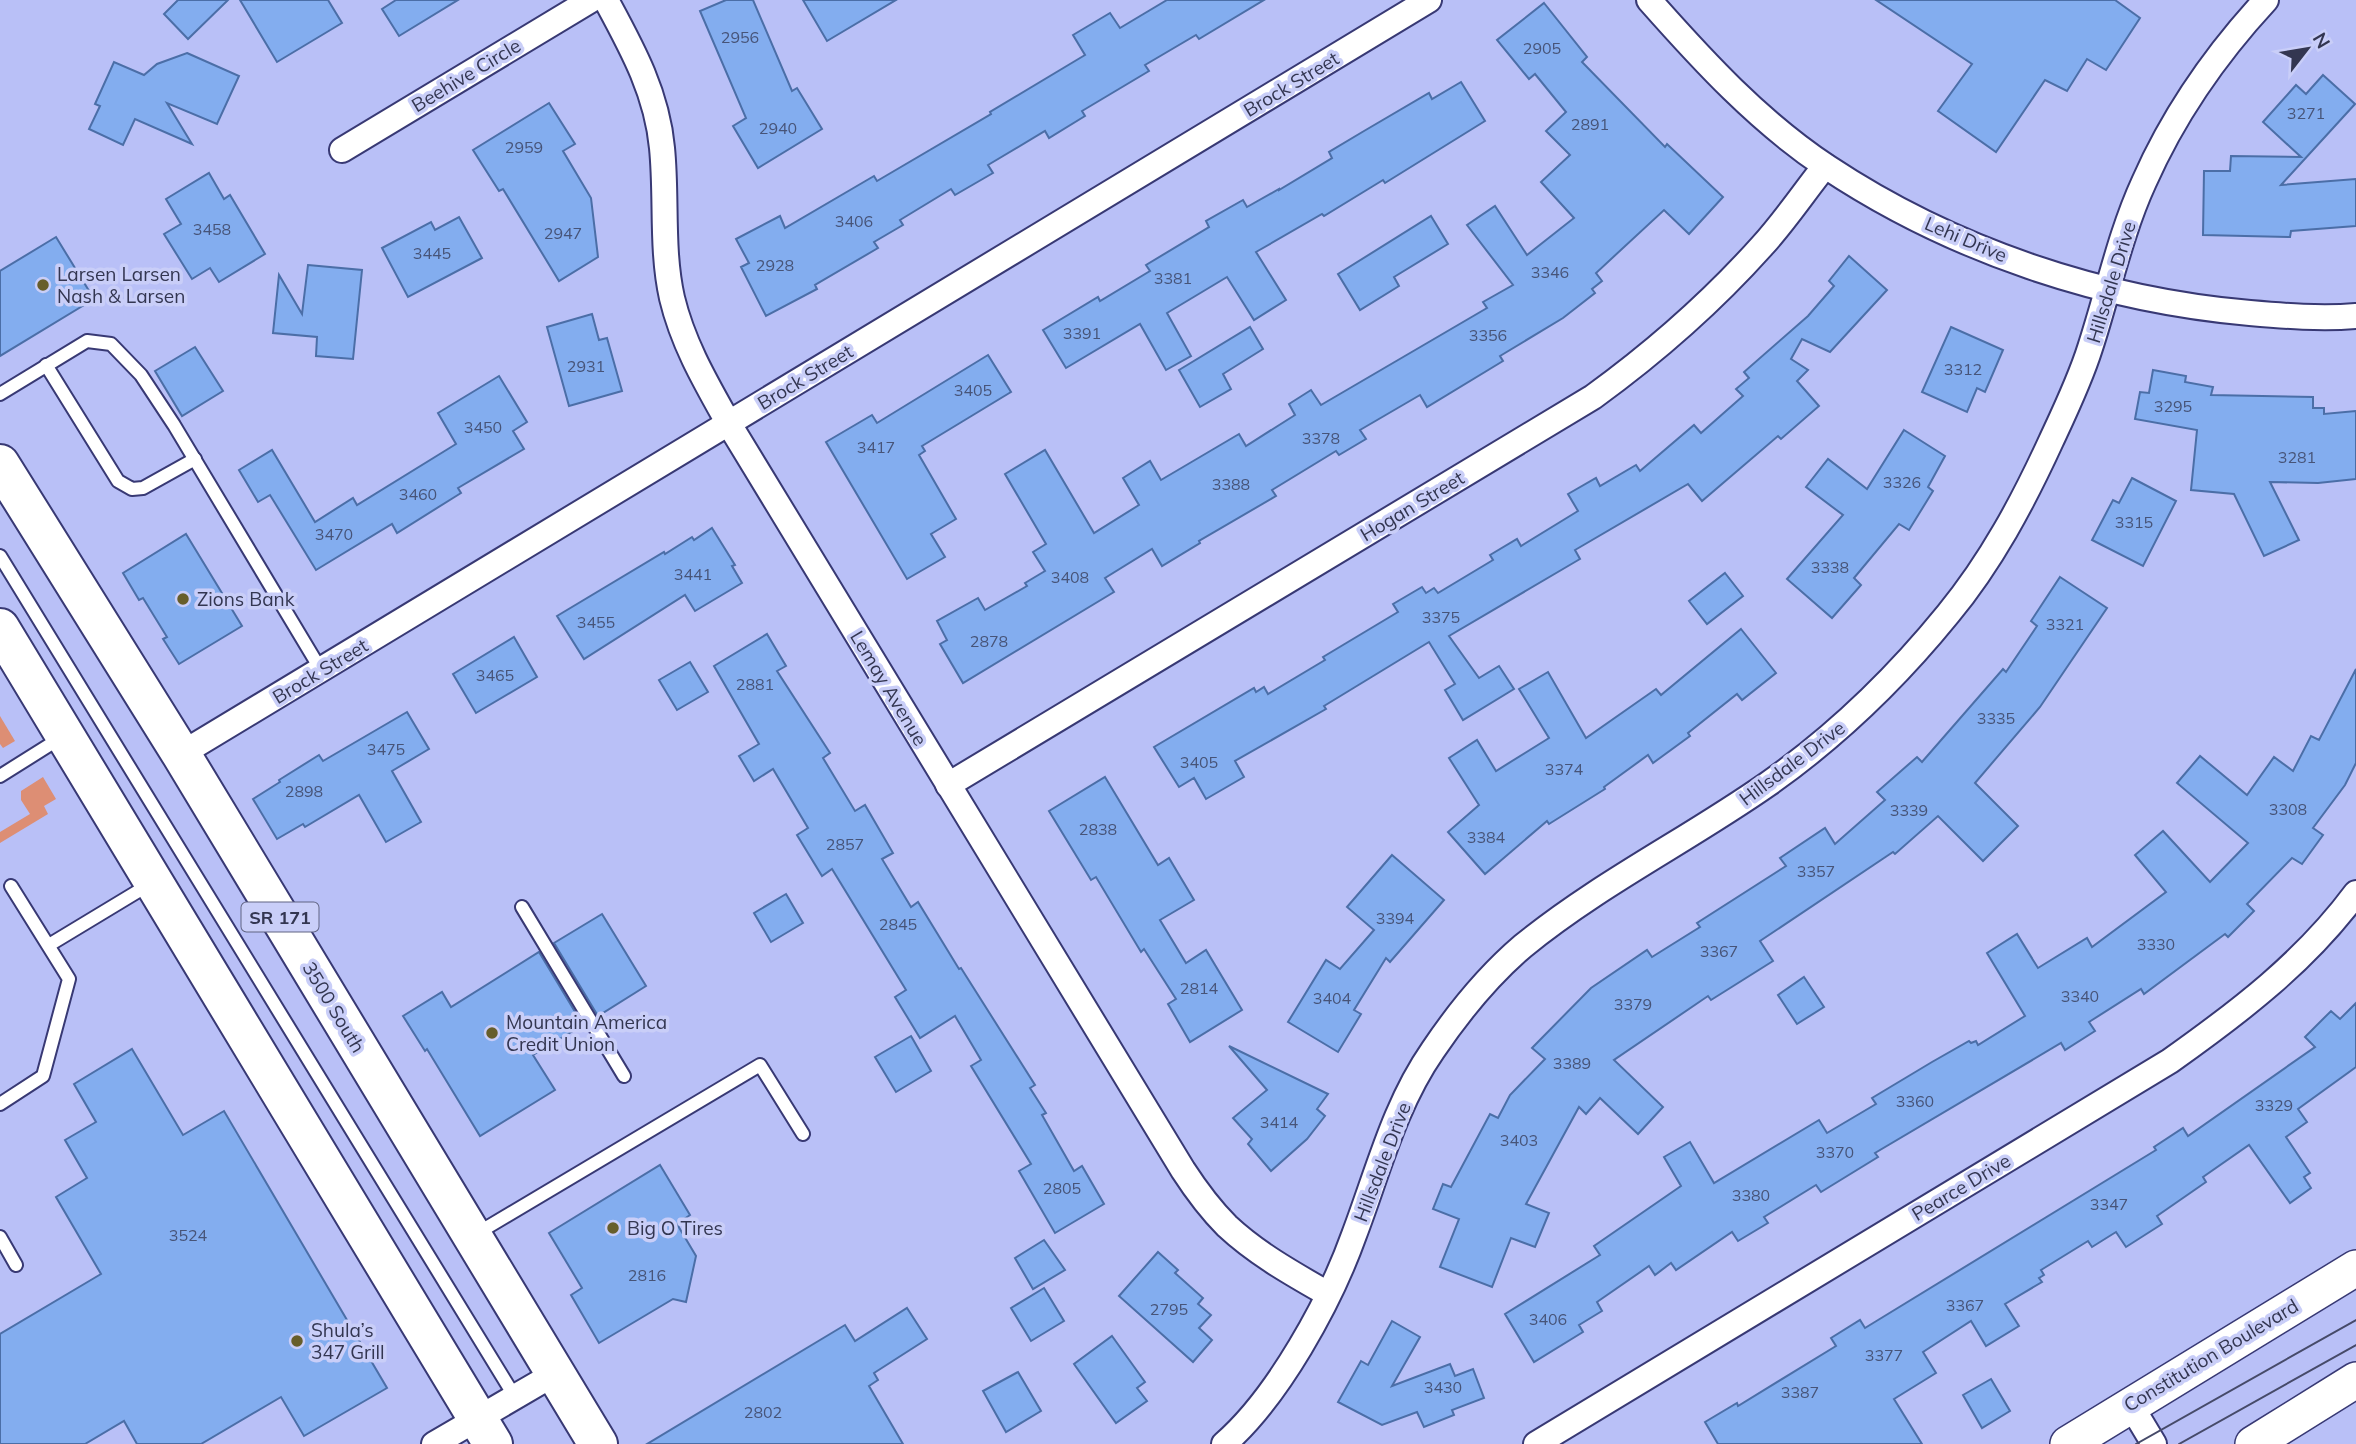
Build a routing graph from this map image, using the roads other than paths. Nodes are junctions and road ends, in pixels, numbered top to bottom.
1 (591, 0) edge
2 (606, 0) edge
3 (1429, 0) edge
4 (1649, 0) edge
5 (2266, 0) edge
6 (342, 150) dead end
7 (1825, 166) junction
8 (2108, 290) junction
9 (2356, 316) edge
10 (46, 365) junction
11 (0, 394) edge
12 (729, 424) junction
13 (195, 459) junction
14 (0, 464) edge
15 (0, 556) edge
16 (0, 628) edge
17 (321, 670) junction
18 (65, 736) junction
19 (181, 754) junction
20 (0, 776) edge
21 (948, 785) junction
22 (153, 882) junction
23 (11, 886) dead end
24 (2356, 893) edge
25 (522, 907) dead end
26 (49, 945) junction
27 (624, 1076) dead end
28 (0, 1104) edge
29 (803, 1134) dead end
30 (473, 1236) junction
31 (0, 1237) edge
32 (16, 1265) dead end
33 (2356, 1268) edge
34 (1328, 1294) junction
35 (556, 1373) junction
36 (2356, 1380) edge
37 (515, 1397) junction
38 (2130, 1404) junction
39 (486, 1431) edge
40 (1241, 1439) edge
41 (434, 1444) edge
42 (598, 1444) edge
43 (1536, 1444) edge
44 (2068, 1444) edge
45 (2154, 1444) edge
46 (2253, 1444) edge

1 - 6 street, Beehive Circle
2 - 12 street, Lemay Avenue
3 - 12 street, Brock Street
4 - 7 street, Lehi Drive
5 - 8 street, Hillsdale Drive
7 - 8 street, Lehi Drive
7 - 21 street, Hogan Street
8 - 9 street, Lehi Drive
8 - 34 street, Hillsdale Drive
10 - 11 lane
10 - 13 lane
10 - 13 lane
12 - 17 street, Brock Street
12 - 21 street, Lemay Avenue
13 - 17 lane
14 - 19 main road, 3500 South / SR 171
15 - 37 lane
16 - 18 main road
17 - 19 street, Brock Street
18 - 20 lane
18 - 22 main road
19 - 30 main road, 3500 South / SR 171
21 - 34 street, Lemay Avenue
22 - 26 lane
22 - 39 main road
23 - 26 lane
24 - 43 street, Pearce Drive
25 - 27 lane
26 - 28 lane
29 - 30 lane
30 - 35 main road, 3500 South / SR 171
31 - 32 lane
33 - 38 main road, Constitution Boulevard
34 - 40 street, Hillsdale Drive
35 - 37 street
35 - 42 main road, 3500 South / SR 171
36 - 46 main road
37 - 39 street
38 - 44 main road, Constitution Boulevard
38 - 45 street
39 - 41 street

